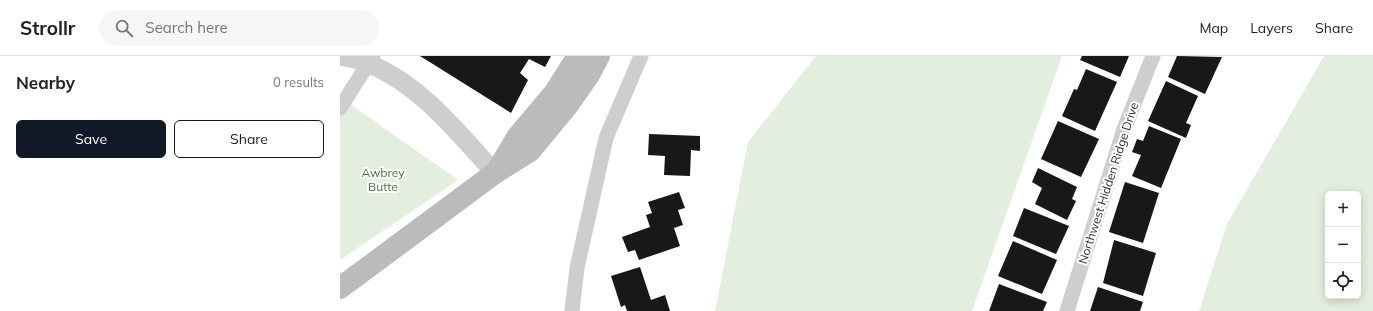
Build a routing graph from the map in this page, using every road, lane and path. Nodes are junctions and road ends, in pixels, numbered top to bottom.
1 (340, 56) edge
2 (578, 56) edge
3 (599, 56) edge
4 (640, 56) edge
5 (1153, 56) edge
6 (371, 60) edge
7 (340, 108) edge
8 (495, 173) junction
9 (340, 288) edge
10 (572, 311) edge
11 (1067, 311) edge

1 - 6 street
2 - 8 main road
3 - 8 main road
4 - 10 street
5 - 11 street, Northwest Hidden Ridge Drive
6 - 7 street
6 - 8 street
8 - 9 main road

